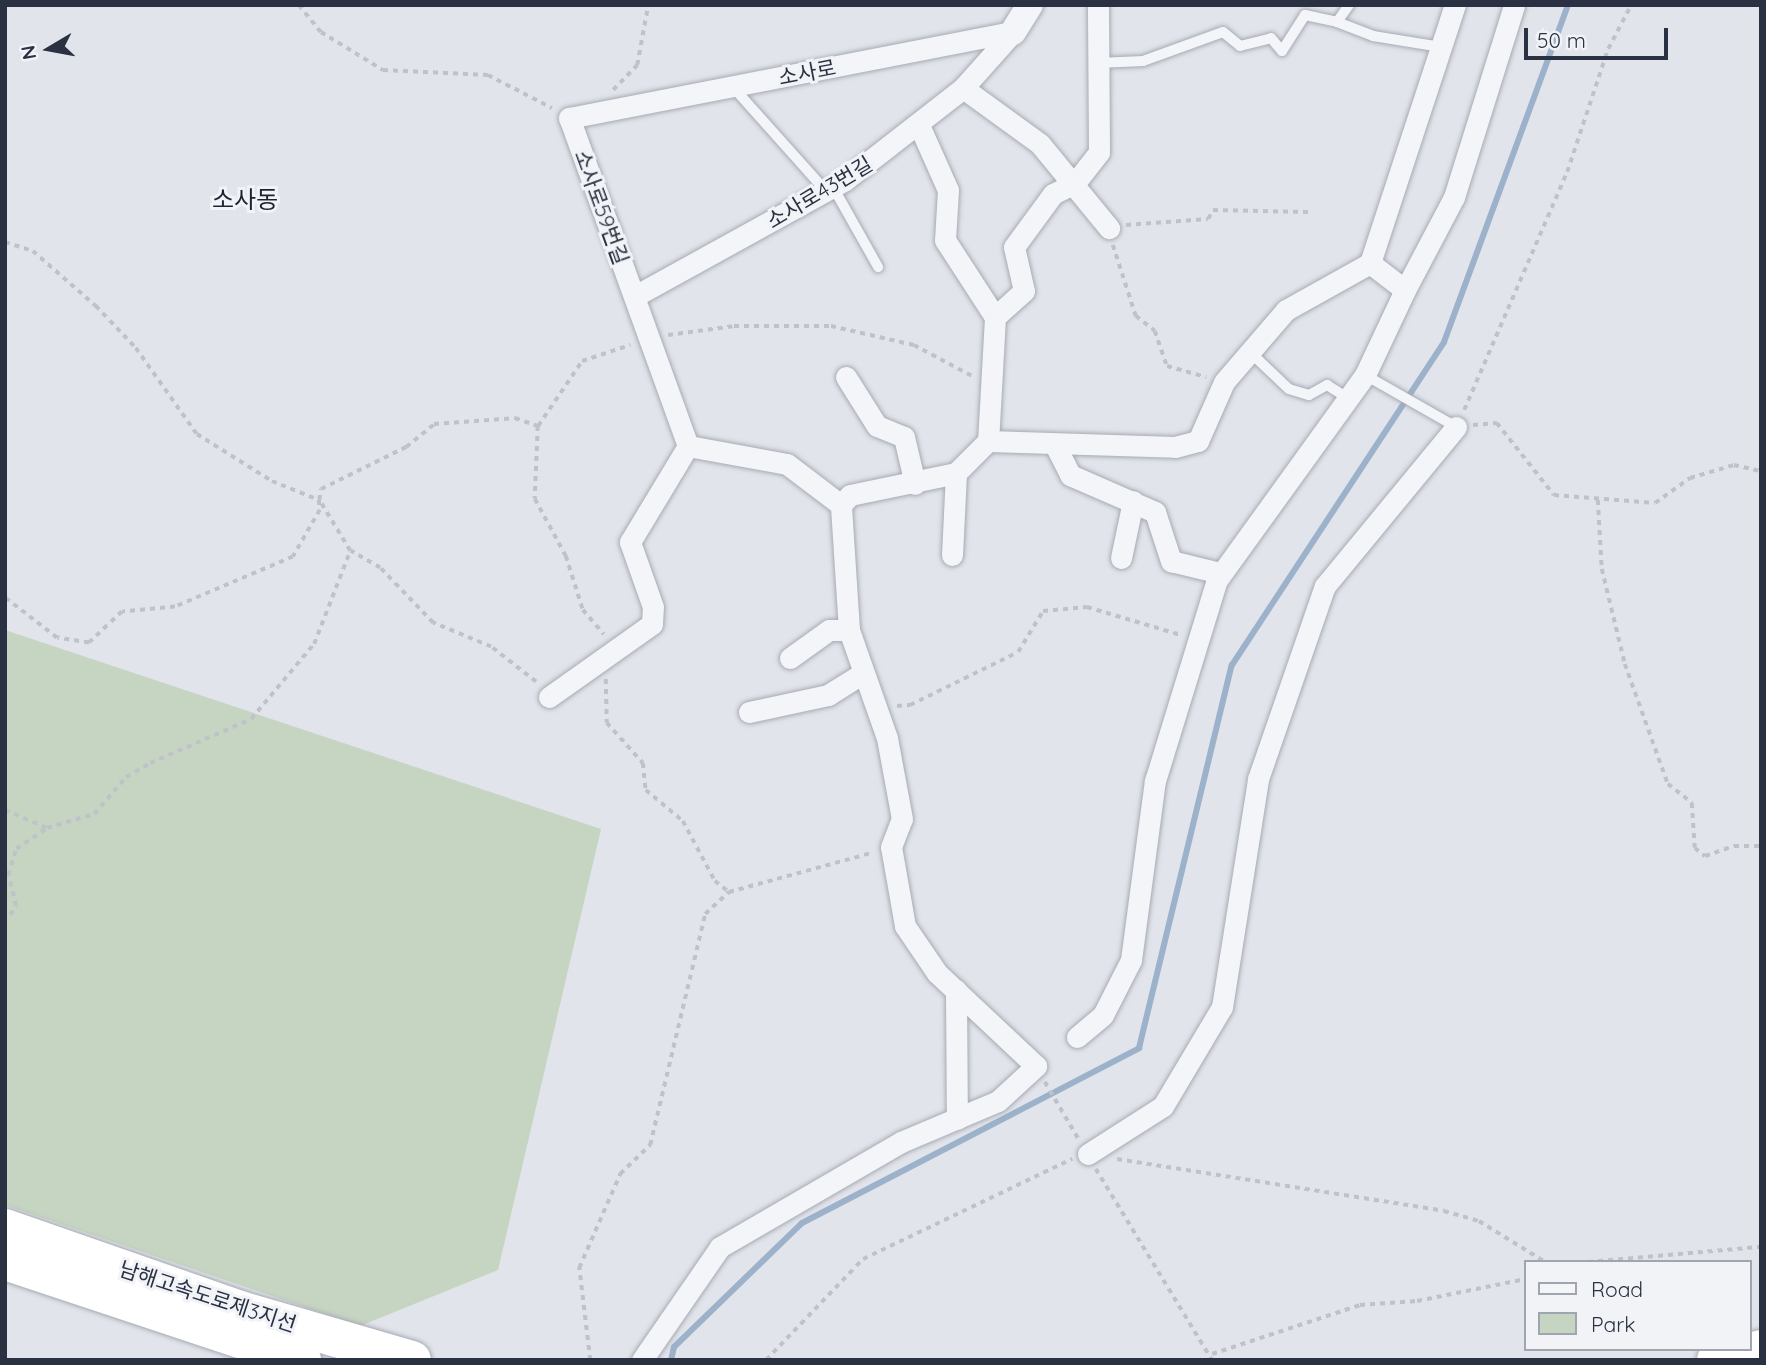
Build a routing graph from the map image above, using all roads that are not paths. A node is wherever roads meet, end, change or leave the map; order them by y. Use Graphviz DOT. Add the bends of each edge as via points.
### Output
graph roads {
  1 [pos="1030,5"];
  2 [pos="1098,5"];
  3 [pos="1349,5"];
  4 [pos="1455,5"];
  5 [pos="1514,5"];
  6 [pos="1337,22"];
  7 [pos="1013,32"];
  8 [pos="1441,47"];
  9 [pos="1098,63"];
  10 [pos="732,86"];
  11 [pos="963,88"];
  12 [pos="569,118"];
  13 [pos="919,125"];
  14 [pos="1075,183"];
  15 [pos="829,189"];
  16 [pos="1108,228"];
  17 [pos="1370,263"];
  18 [pos="878,267"];
  19 [pos="1405,290"];
  20 [pos="635,296"];
  21 [pos="995,317"];
  22 [pos="1251,353"];
  23 [pos="1365,375"];
  24 [pos="846,377"];
  25 [pos="1348,398"];
  26 [pos="1456,427"];
  27 [pos="988,440"];
  28 [pos="688,446"];
  29 [pos="1055,446"];
  30 [pos="956,473"];
  31 [pos="915,484"];
  32 [pos="1133,501"];
  33 [pos="841,505"];
  34 [pos="952,555"];
  35 [pos="1122,558"];
  36 [pos="1220,573"];
  37 [pos="849,631"];
  38 [pos="790,658"];
  39 [pos="860,675"];
  40 [pos="549,697"];
  41 [pos="749,712"];
  42 [pos="956,990"];
  43 [pos="1077,1037"];
  44 [pos="957,1119"];
  45 [pos="1085,1149"];
  46 [pos="5,1228"];
  47 [pos="5,1261"];
  48 [pos="1761,1349"];
  49 [pos="302,1360"];
  50 [pos="412,1360"];
  51 [pos="642,1360"];
  52 [pos="1716,1360"];
  1 -- 7 [label="street"];
  2 -- 9 [label="street"];
  3 -- 6 [label="lane"];
  4 -- 8 [label="street"];
  5 -- 19 [label="street" via="1454,197"];
  6 -- 8 [label="lane" via="1373,36"];
  6 -- 9 [label="lane" via="1305,15 1282,51 1271,37 1240,46 1223,32 1143,61"];
  7 -- 10 [label="street, 소사로"];
  7 -- 11 [label="street, 소사로43번길"];
  8 -- 17 [label="street"];
  9 -- 14 [label="street" via="1099,152"];
  10 -- 12 [label="street, 소사로"];
  10 -- 15 [label="lane"];
  11 -- 13 [label="street, 소사로43번길"];
  11 -- 14 [label="street" via="1040,144"];
  12 -- 20 [label="street, 소사로59번길"];
  13 -- 15 [label="street, 소사로43번길"];
  13 -- 21 [label="street" via="948,190 945,240"];
  14 -- 16 [label="street"];
  14 -- 21 [label="street" via="1053,194 1014,247 1024,292"];
  15 -- 18 [label="lane"];
  15 -- 20 [label="street, 소사로43번길"];
  17 -- 19 [label="street"];
  17 -- 22 [label="street" via="1310,292"];
  19 -- 23 [label="street"];
  20 -- 28 [label="street, 소사로59번길"];
  21 -- 27 [label="street"];
  22 -- 25 [label="lane" via="1289,389 1309,395 1327,385"];
  22 -- 29 [label="street" via="1224,382 1198,441 1187,447"];
  23 -- 25 [label="street"];
  23 -- 26 [label="lane"];
  24 -- 31 [label="street" via="877,426 904,437"];
  25 -- 36 [label="street"];
  26 -- 45 [label="street" via="1325,586 1258,779 1222,1007 1163,1106"];
  27 -- 29 [label="street"];
  27 -- 30 [label="street"];
  28 -- 33 [label="street" via="787,464"];
  28 -- 40 [label="street" via="630,542 653,607 652,624"];
  29 -- 32 [label="street" via="1070,475"];
  30 -- 31 [label="street"];
  30 -- 34 [label="street"];
  31 -- 33 [label="street" via="850,495"];
  32 -- 35 [label="street"];
  32 -- 36 [label="street" via="1155,512 1171,561"];
  33 -- 37 [label="street"];
  36 -- 43 [label="street" via="1155,781 1131,960 1103,1014"];
  37 -- 38 [label="street" via="829,630"];
  37 -- 39 [label="street"];
  39 -- 41 [label="street" via="828,695"];
  39 -- 42 [label="street" via="887,738 902,820 891,847 905,926"];
  42 -- 44 [label="street"];
  42 -- 44 [label="street" via="1036,1066 998,1101"];
  44 -- 51 [label="street" via="901,1143 720,1247"];
  46 -- 50 [label="highway, 남해고속도로제3지선" via="240,1310"];
  47 -- 49 [label="highway, 남해고속도로제3지선"];
  48 -- 52 [label="highway"];
}
